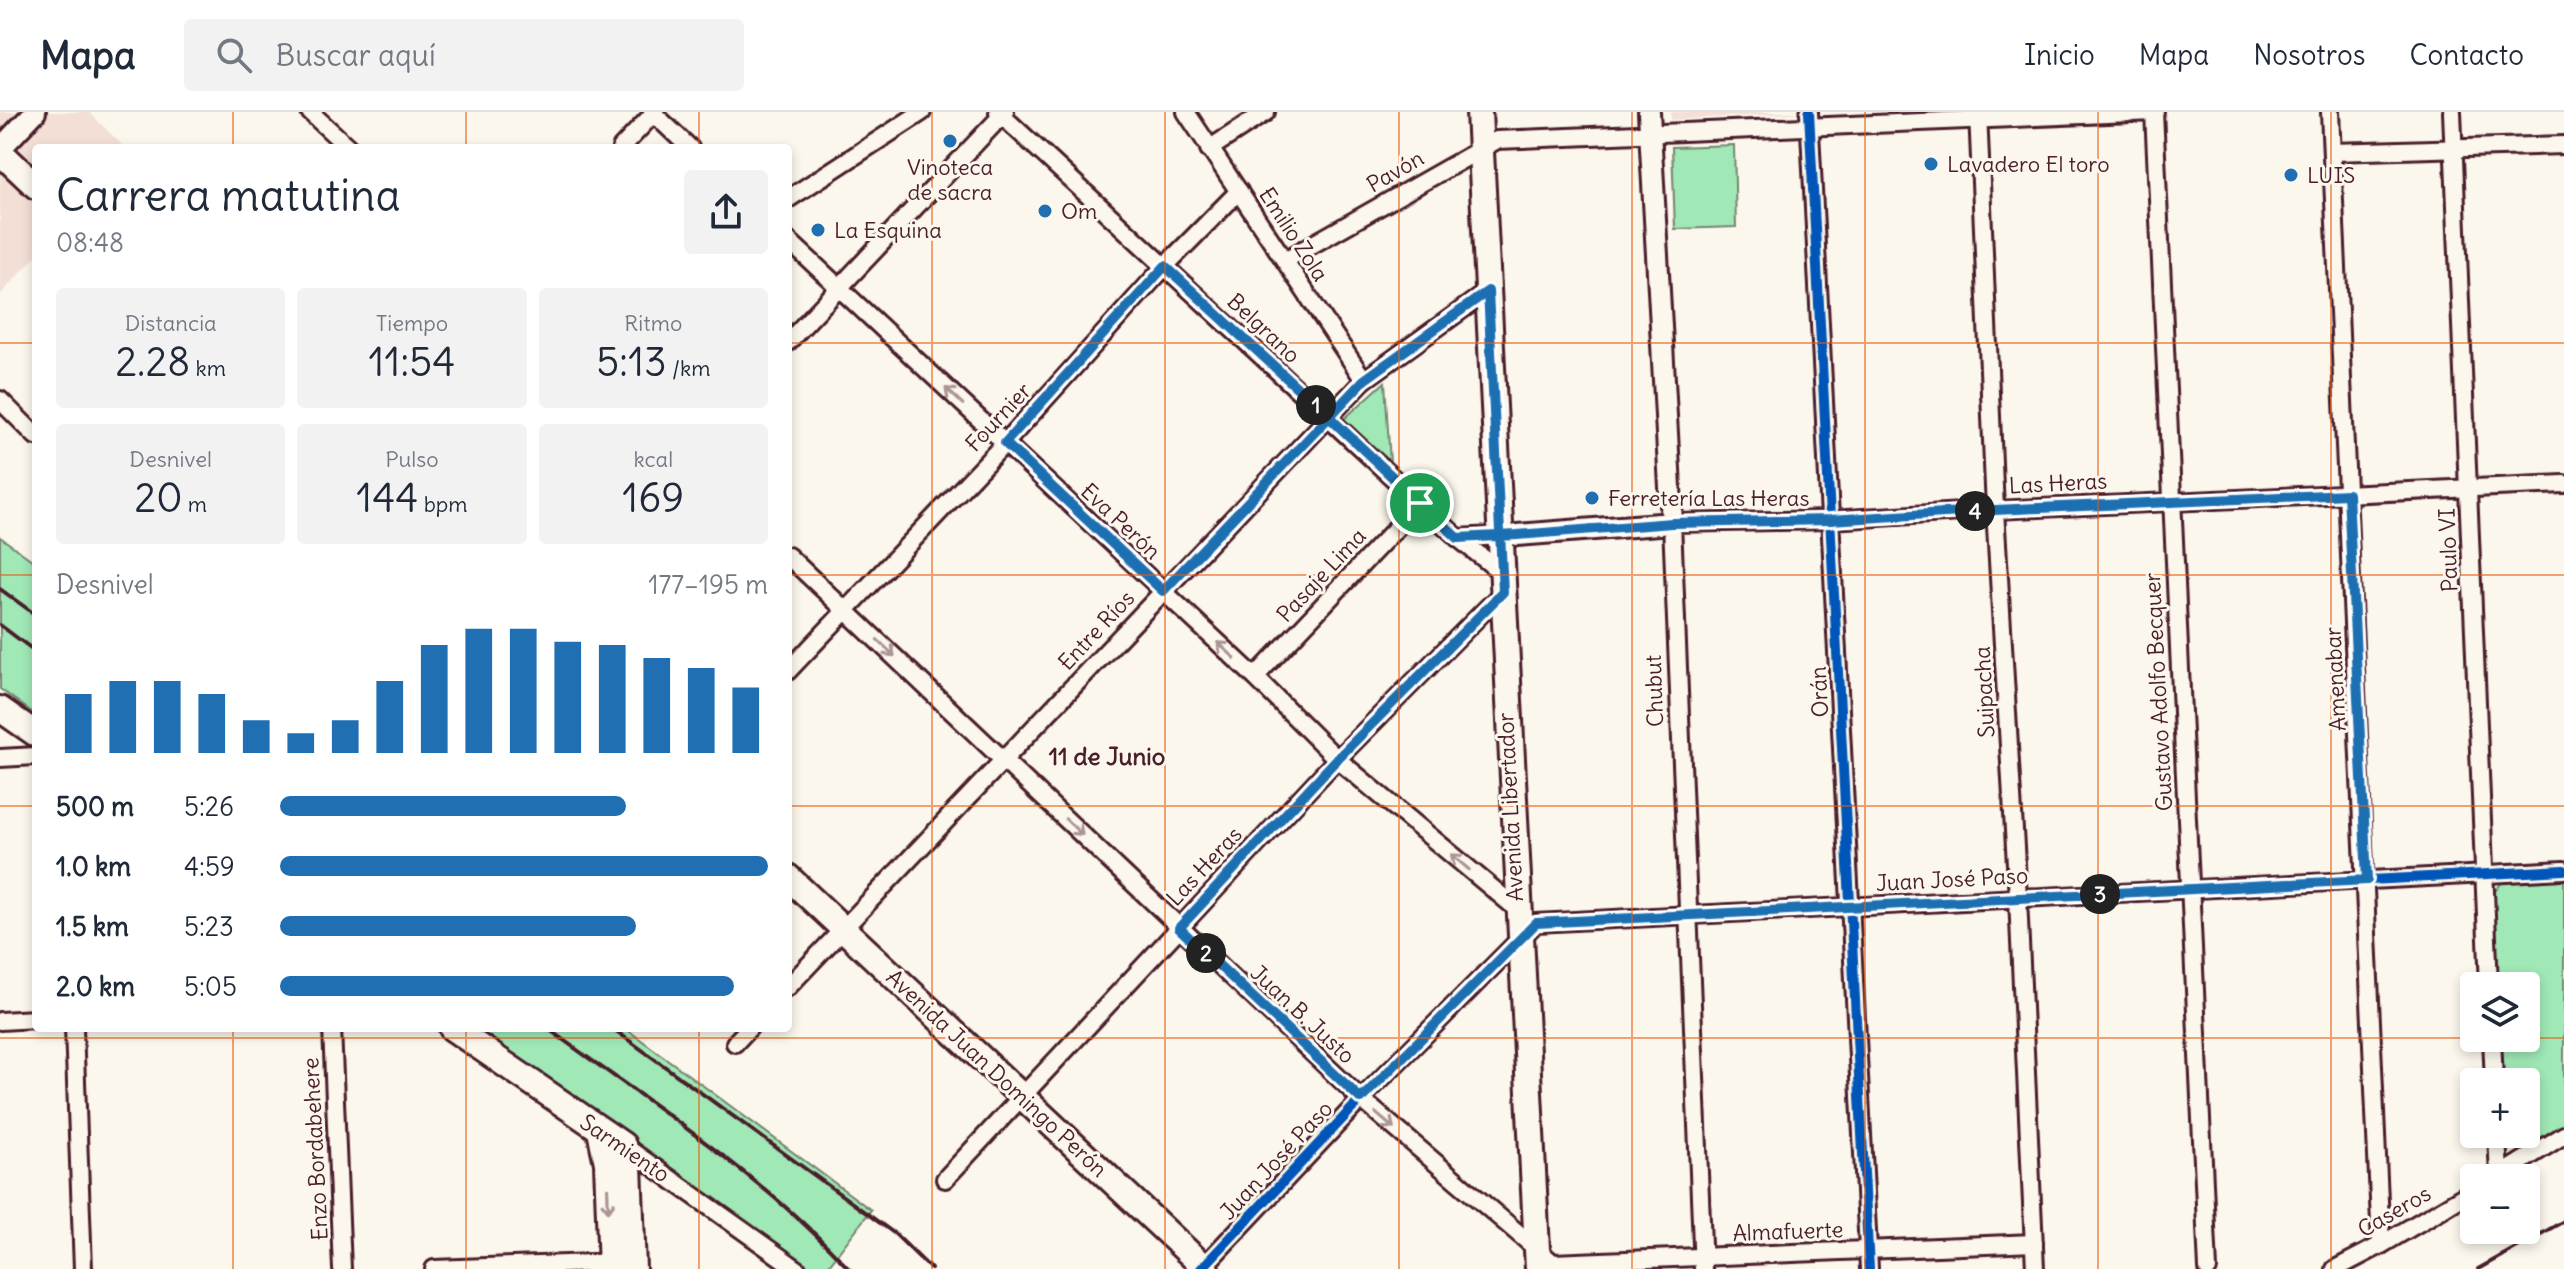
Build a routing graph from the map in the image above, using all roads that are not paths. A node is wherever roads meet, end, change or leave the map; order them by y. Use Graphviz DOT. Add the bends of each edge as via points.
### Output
graph roads {
  1 [pos="35,112"];
  2 [pos="310,112"];
  3 [pos="653,112"];
  4 [pos="922,112"];
  5 [pos="1186,112"];
  6 [pos="1266,112"];
  7 [pos="1479,112"];
  8 [pos="1495,112"];
  9 [pos="1649,112"];
  10 [pos="2155,112"];
  11 [pos="2330,112"];
  12 [pos="2452,112"];
  13 [pos="1002,113"];
  14 [pos="1978,116"];
  15 [pos="1809,120"];
  16 [pos="1650,133"];
  17 [pos="1489,143"];
  18 [pos="345,144"];
  19 [pos="625,144"];
  20 [pos="686,144"];
  21 [pos="2564,145"];
  22 [pos="1,146"];
  23 [pos="2453,148"];
  24 [pos="1209,149"];
  25 [pos="2332,152"];
  26 [pos="32,169"];
  27 [pos="32,181"];
  28 [pos="1239,191"];
  29 [pos="792,196"];
  30 [pos="792,244"];
  31 [pos="1285,260"];
  32 [pos="1165,266"];
  33 [pos="839,288"];
  34 [pos="1488,291"];
  35 [pos="792,338"];
  36 [pos="1364,380"];
  37 [pos="0,400"];
  38 [pos="1329,417"];
  39 [pos="32,432"];
  40 [pos="1005,443"];
  41 [pos="2564,484"];
  42 [pos="2468,488"];
  43 [pos="2348,494"];
  44 [pos="2172,502"];
  45 [pos="1420,503"];
  46 [pos="1995,510"];
  47 [pos="1830,520"];
  48 [pos="1672,523"];
  49 [pos="1509,535"];
  50 [pos="1458,538"];
  51 [pos="792,560"];
  52 [pos="1503,582"];
  53 [pos="1163,591"];
  54 [pos="846,609"];
  55 [pos="792,667"];
  56 [pos="1255,677"];
  57 [pos="0,709"];
  58 [pos="32,731"];
  59 [pos="32,756"];
  60 [pos="0,758"];
  61 [pos="1337,759"];
  62 [pos="1003,760"];
  63 [pos="2564,870"];
  64 [pos="2484,874"];
  65 [pos="2367,880"];
  66 [pos="792,881"];
  67 [pos="2189,889"];
  68 [pos="792,896"];
  69 [pos="2018,898"];
  70 [pos="1850,907"];
  71 [pos="1688,915"];
  72 [pos="1526,924"];
  73 [pos="1179,928"];
  74 [pos="839,933"];
  75 [pos="2488,972"];
  76 [pos="792,983"];
  77 [pos="32,1019"];
  78 [pos="0,1021"];
  79 [pos="74,1032"];
  80 [pos="332,1032"];
  81 [pos="458,1032"];
  82 [pos="745,1032"];
  83 [pos="735,1043"];
  84 [pos="1361,1099"];
  85 [pos="1018,1101"];
  86 [pos="600,1131"];
  87 [pos="2564,1135"];
  88 [pos="623,1145"];
  89 [pos="2518,1164"];
  90 [pos="945,1179"];
  91 [pos="2460,1198"];
  92 [pos="2034,1243"];
  93 [pos="2381,1245"];
  94 [pos="1868,1250"];
  95 [pos="1703,1263"];
  96 [pos="1546,1264"];
  97 [pos="622,1266"];
  98 [pos="1199,1268"];
  99 [pos="83,1269"];
  100 [pos="342,1269"];
  101 [pos="434,1269"];
  102 [pos="797,1269"];
  103 [pos="1869,1269"];
  104 [pos="2035,1269"];
  105 [pos="2208,1269"];
  106 [pos="2335,1269"];
  1 -- 22 [label="street"];
  2 -- 18 [label="street"];
  3 -- 19 [label="street"];
  3 -- 20 [label="street"];
  4 -- 29 [label="street"];
  5 -- 24 [label="street, Emilio Zola"];
  6 -- 24 [label="street"];
  7 -- 17 [label="main road, Avenida Libertador"];
  8 -- 17 [label="main road, Avenida Libertador"];
  9 -- 16 [label="street, Chubut"];
  10 -- 14 [label="street, Pavón"];
  10 -- 44 [label="street, Gustavo Adolfo Becquer"];
  11 -- 25 [label="street, Amenabar"];
  12 -- 23 [label="street, Paulo VI"];
  13 -- 32 [label="street, Belgrano"];
  13 -- 33 [label="street"];
  14 -- 15 [label="street, Pavón"];
  14 -- 46 [label="street, Suipacha"];
  15 -- 16 [label="street, Pavón"];
  15 -- 47 [label="street, Orán"];
  16 -- 17 [label="street, Pavón"];
  16 -- 48 [label="street, Chubut"];
  17 -- 31 [label="street, Pavón"];
  17 -- 34 [label="main road, Avenida Libertador"];
  17 -- 49 [label="main road, Avenida Libertador"];
  21 -- 23 [label="street"];
  22 -- 26 [label="main road"];
  22 -- 27 [label="main road"];
  23 -- 25 [label="street"];
  23 -- 42 [label="street, Paulo VI"];
  24 -- 28 [label="street, Emilio Zola"];
  25 -- 43 [label="street, Amenabar"];
  28 -- 31 [label="street, Emilio Zola"];
  28 -- 32 [label="street, Fournier"];
  30 -- 33 [label="street, Eva Perón"];
  31 -- 36 [label="street, Emilio Zola"];
  32 -- 38 [label="street, Belgrano"];
  32 -- 40 [label="street, Fournier"];
  33 -- 35 [label="street"];
  40 -- 33 [label="street, Eva Perón, one-way"];
  34 -- 36 [label="street, Entre Ríos"];
  34 -- 49 [label="main road, Avenida Libertador"];
  36 -- 38 [label="street, Entre Ríos"];
  37 -- 39 [label="street"];
  38 -- 45 [label="street, Belgrano"];
  38 -- 53 [label="street, Entre Ríos"];
  40 -- 53 [label="street, Eva Perón"];
  40 -- 54 [label="street, Fournier"];
  41 -- 42 [label="street, Las Heras"];
  42 -- 43 [label="street, Las Heras"];
  42 -- 64 [label="street, Paulo VI"];
  43 -- 44 [label="street, Las Heras"];
  43 -- 65 [label="street, Amenabar"];
  44 -- 46 [label="street, Las Heras"];
  44 -- 67 [label="street, Gustavo Adolfo Becquer"];
  45 -- 50 [label="street, Belgrano"];
  45 -- 56 [label="street, Pasaje Lima"];
  46 -- 47 [label="street, Las Heras"];
  46 -- 69 [label="street, Suipacha"];
  47 -- 48 [label="street, Las Heras"];
  47 -- 70 [label="street, Orán"];
  48 -- 49 [label="street, Las Heras"];
  48 -- 71 [label="street, Chubut"];
  49 -- 50 [label="street, Las Heras"];
  49 -- 52 [label="main road, Avenida Libertador"];
  49 -- 72 [label="main road, Avenida Libertador"];
  50 -- 52 [label="street, Belgrano"];
  51 -- 54 [label="street, Juan B. Justo"];
  52 -- 61 [label="street, Las Heras"];
  52 -- 72 [label="main road, Avenida Libertador"];
  56 -- 53 [label="street, Eva Perón, one-way"];
  53 -- 62 [label="street, Entre Ríos"];
  54 -- 55 [label="street, Fournier"];
  54 -- 62 [label="street, Juan B. Justo, one-way"];
  56 -- 61 [label="street, Eva Perón"];
  57 -- 58 [label="main road"];
  59 -- 60 [label="street"];
  72 -- 61 [label="street, Eva Perón, one-way"];
  61 -- 73 [label="street, Las Heras"];
  62 -- 73 [label="street, Juan B. Justo, one-way"];
  62 -- 74 [label="street, Entre Ríos"];
  63 -- 64 [label="street, Juan José Paso"];
  64 -- 65 [label="street, Juan José Paso"];
  64 -- 75 [label="street, Paulo VI"];
  65 -- 67 [label="street, Juan José Paso"];
  65 -- 93 [label="street, Amenabar"];
  66 -- 74 [label="main road, Avenida Juan Domingo Perón"];
  67 -- 69 [label="street, Juan José Paso"];
  67 -- 105 [label="street, Gustavo Adolfo Becquer"];
  68 -- 74 [label="main road, Avenida Juan Domingo Perón"];
  69 -- 70 [label="street, Juan José Paso"];
  69 -- 92 [label="street, Suipacha"];
  70 -- 71 [label="street, Juan José Paso"];
  70 -- 94 [label="street, Orán"];
  71 -- 72 [label="street, Juan José Paso"];
  71 -- 95 [label="street, Chubut"];
  72 -- 84 [label="street, Juan José Paso"];
  72 -- 96 [label="main road, Avenida Libertador"];
  73 -- 84 [label="street, Juan B. Justo"];
  73 -- 85 [label="street, Las Heras"];
  74 -- 76 [label="street, Entre Ríos"];
  74 -- 85 [label="main road, Avenida Juan Domingo Perón"];
  77 -- 78 [label="street"];
  79 -- 99 [label="street"];
  80 -- 100 [label="street, Enzo Bordabehere"];
  81 -- 86 [label="main road, Sarmiento"];
  82 -- 83 [label="street"];
  84 -- 96 [label="street, Juan B. Justo, one-way"];
  84 -- 98 [label="street, Juan José Paso"];
  85 -- 90 [label="street, Las Heras"];
  85 -- 98 [label="main road, Avenida Juan Domingo Perón"];
  86 -- 88 [label="main road, Sarmiento"];
  86 -- 97 [label="main road, one-way"];
  87 -- 89 [label="street"];
  88 -- 97 [label="main road" via="629,1165"];
  88 -- 102 [label="street, Sarmiento"];
  91 -- 93 [label="street, Caseros"];
  92 -- 94 [label="street, Almafuerte"];
  92 -- 104 [label="street, Suipacha"];
  93 -- 106 [label="street, Caseros"];
  94 -- 95 [label="street, Almafuerte"];
  94 -- 103 [label="street, Orán"];
  95 -- 96 [label="street, Almafuerte"];
  97 -- 101 [label="street"];
}
